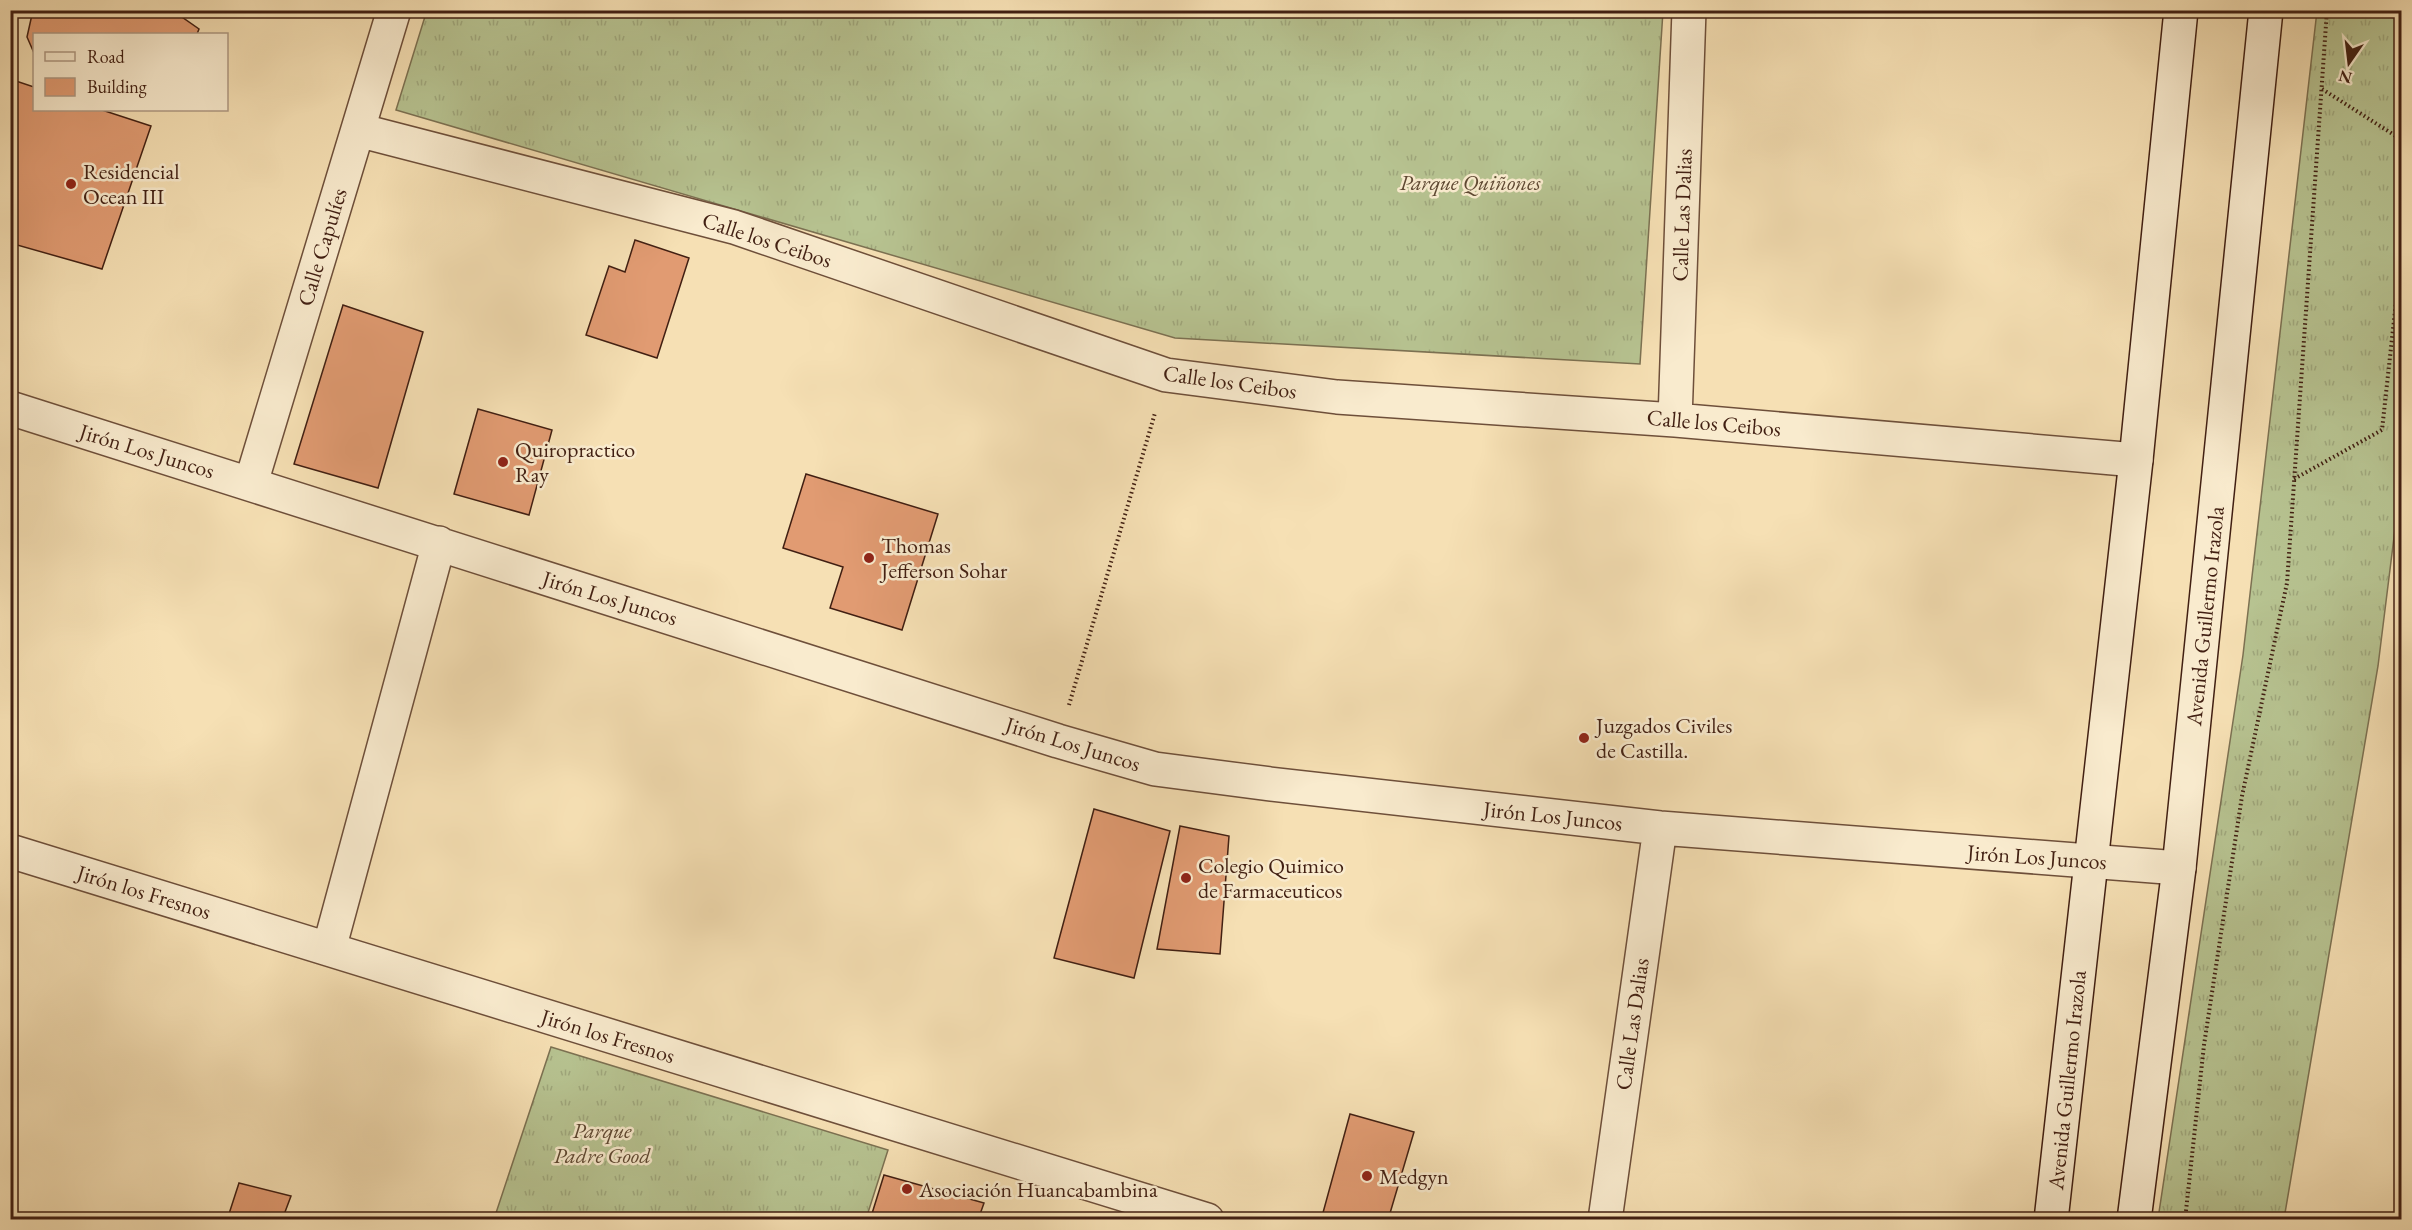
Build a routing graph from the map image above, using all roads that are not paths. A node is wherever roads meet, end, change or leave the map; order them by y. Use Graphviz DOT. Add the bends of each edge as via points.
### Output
graph roads {
  1 [pos="394,10"];
  2 [pos="1689,10"];
  3 [pos="2181,10"];
  4 [pos="2266,10"];
  5 [pos="358,130"];
  6 [pos="10,408"];
  7 [pos="1675,420"];
  8 [pos="2136,460"];
  9 [pos="250,483"];
  10 [pos="439,543"];
  11 [pos="1660,828"];
  12 [pos="10,850"];
  13 [pos="2092,861"];
  14 [pos="2179,868"];
  15 [pos="328,949"];
  16 [pos="1207,1220"];
  17 [pos="1605,1220"];
  18 [pos="2051,1220"];
  19 [pos="2134,1220"];
  1 -- 5 [label="street, Calle Capulíes"];
  2 -- 7 [label="street, Calle Las Dalias"];
  3 -- 8 [label="street, Avenida Guillermo Irazola"];
  4 -- 14 [label="street, Avenida Guillermo Irazola"];
  5 -- 7 [label="street, Calle los Ceibos" via="734,227 1166,375 1337,397"];
  5 -- 9 [label="street, Calle Capulíes"];
  6 -- 9 [label="street, Jirón Los Juncos"];
  7 -- 8 [label="street, Calle los Ceibos"];
  8 -- 13 [label="street, Avenida Guillermo Irazola"];
  9 -- 10 [label="street, Jirón Los Juncos"];
  10 -- 11 [label="street, Jirón Los Juncos" via="1155,769"];
  10 -- 15 [label="street"];
  11 -- 13 [label="street, Jirón Los Juncos"];
  11 -- 17 [label="street, Calle Las Dalias"];
  12 -- 15 [label="street, Jirón los Fresnos"];
  13 -- 14 [label="street, Jirón Los Juncos"];
  13 -- 18 [label="street, Avenida Guillermo Irazola"];
  14 -- 19 [label="street, Avenida Guillermo Irazola"];
  15 -- 16 [label="street, Jirón los Fresnos"];
}
